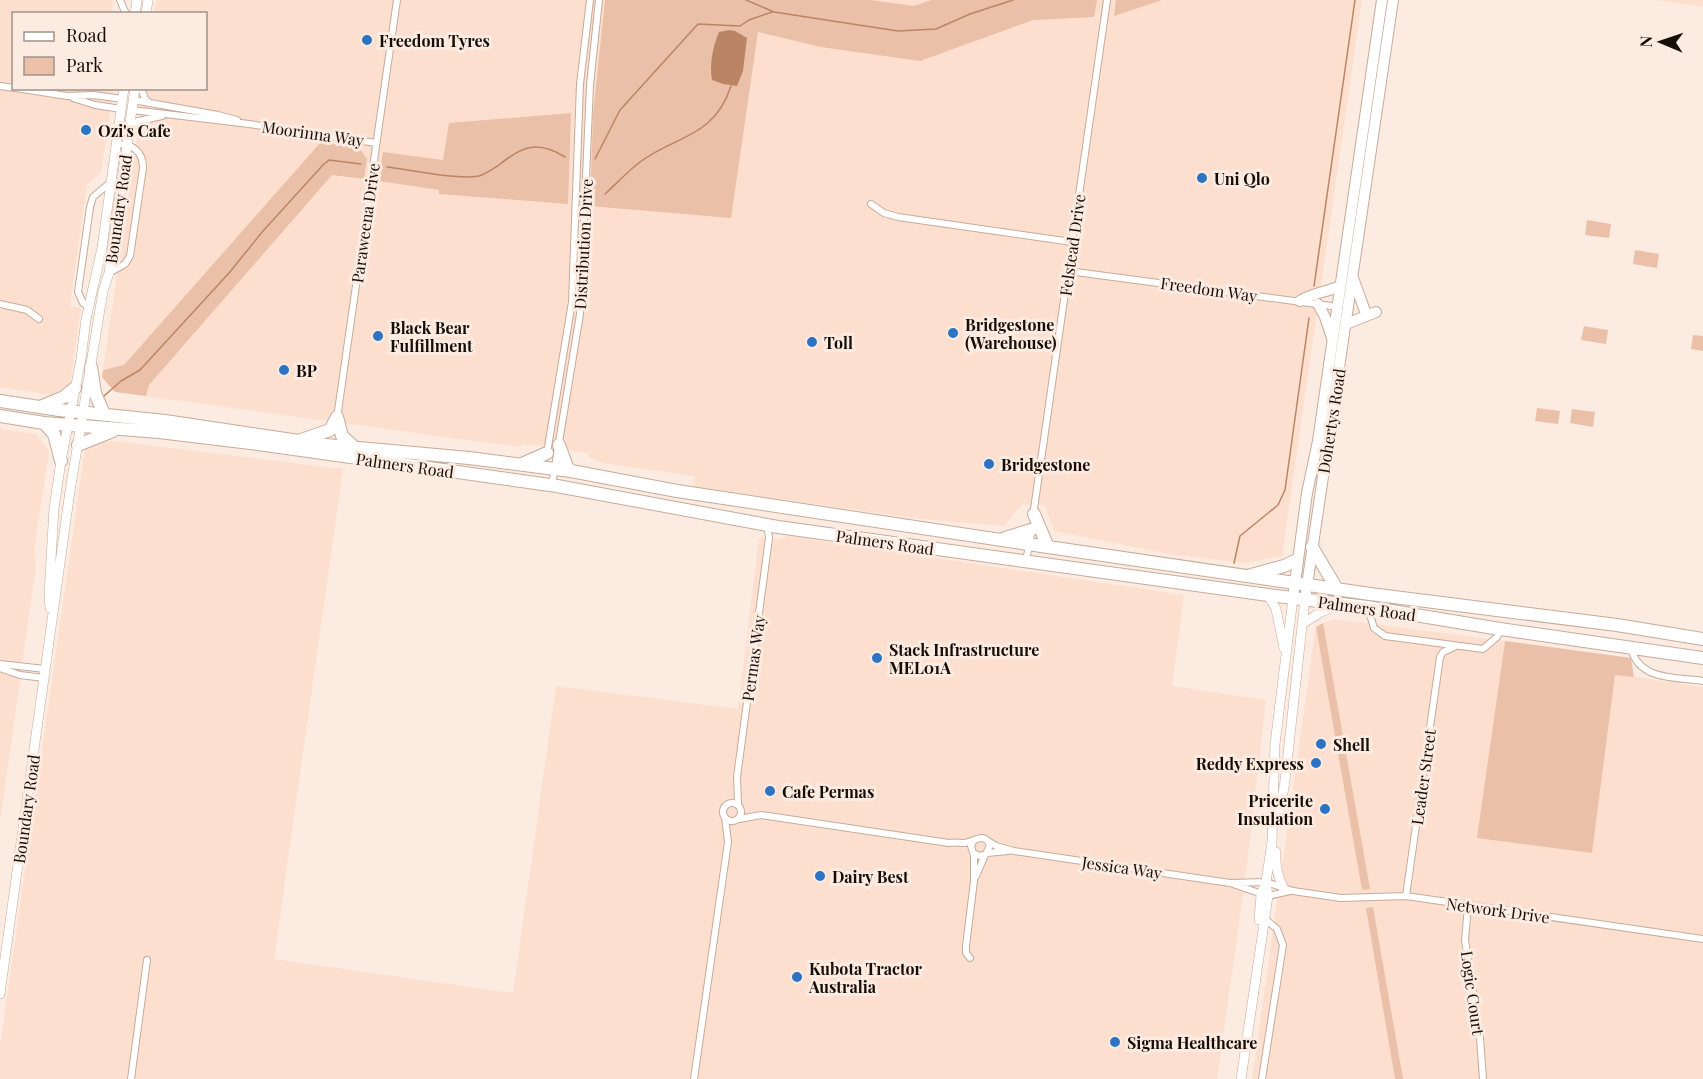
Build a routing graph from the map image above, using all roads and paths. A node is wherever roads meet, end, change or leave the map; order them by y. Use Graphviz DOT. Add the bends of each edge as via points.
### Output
graph roads {
  1 [pos="397,0"];
  2 [pos="590,0"];
  3 [pos="599,0"];
  4 [pos="1382,0"];
  5 [pos="1393,0"];
  6 [pos="1107,1"];
  7 [pos="584,48"];
  8 [pos="594,49"];
  9 [pos="27,90"];
  10 [pos="142,90"];
  11 [pos="67,96"];
  12 [pos="127,101"];
  13 [pos="580,101"];
  14 [pos="589,101"];
  15 [pos="150,104"];
  16 [pos="169,115"];
  17 [pos="249,124"];
  18 [pos="129,128"];
  19 [pos="376,143"];
  20 [pos="117,144"];
  21 [pos="127,144"];
  22 [pos="111,182"];
  23 [pos="871,204"];
  24 [pos="574,213"];
  25 [pos="585,213"];
  26 [pos="1072,242"];
  27 [pos="1068,271"];
  28 [pos="109,273"];
  29 [pos="1353,277"];
  30 [pos="1340,286"];
  31 [pos="103,291"];
  32 [pos="1300,301"];
  33 [pos="0,304"];
  34 [pos="1318,304"];
  35 [pos="88,307"];
  36 [pos="1343,308"];
  37 [pos="39,319"];
  38 [pos="1346,324"];
  39 [pos="569,325"];
  40 [pos="579,327"];
  41 [pos="1333,341"];
  42 [pos="564,351"];
  43 [pos="575,353"];
  44 [pos="91,367"];
  45 [pos="561,370"];
  46 [pos="572,372"];
  47 [pos="75,388"];
  48 [pos="0,401"];
  49 [pos="39,407"];
  50 [pos="77,411"];
  51 [pos="104,414"];
  52 [pos="0,416"];
  53 [pos="337,417"];
  54 [pos="44,423"];
  55 [pos="74,426"];
  56 [pos="117,430"];
  57 [pos="300,441"];
  58 [pos="559,445"];
  59 [pos="78,446"];
  60 [pos="355,448"];
  61 [pos="332,452"];
  62 [pos="547,453"];
  63 [pos="61,461"];
  64 [pos="521,464"];
  65 [pos="550,468"];
  66 [pos="571,471"];
  67 [pos="548,485"];
  68 [pos="1034,514"];
  69 [pos="772,526"];
  70 [pos="1032,530"];
  71 [pos="998,540"];
  72 [pos="1029,544"];
  73 [pos="1048,547"];
  74 [pos="1312,547"];
  75 [pos="60,560"];
  76 [pos="1298,560"];
  77 [pos="1026,561"];
  78 [pos="50,570"];
  79 [pos="1247,576"];
  80 [pos="1301,584"];
  81 [pos="1337,590"];
  82 [pos="1268,595"];
  83 [pos="1299,599"];
  84 [pos="1342,604"];
  85 [pos="1367,607"];
  86 [pos="51,623"];
  87 [pos="1302,624"];
  88 [pos="1500,629"];
  89 [pos="1703,639"];
  90 [pos="1431,643"];
  91 [pos="1454,647"];
  92 [pos="1631,648"];
  93 [pos="1440,657"];
  94 [pos="1703,658"];
  95 [pos="1286,660"];
  96 [pos="0,666"];
  97 [pos="45,673"];
  98 [pos="1703,681"];
  99 [pos="737,777"];
  100 [pos="726,804"];
  101 [pos="739,805"];
  102 [pos="760,815"];
  103 [pos="724,817"];
  104 [pos="738,819"];
  105 [pos="1277,825"];
  106 [pos="974,840"];
  107 [pos="728,842"];
  108 [pos="988,842"];
  109 [pos="1272,842"];
  110 [pos="949,843"];
  111 [pos="1014,851"];
  112 [pos="974,853"];
  113 [pos="987,854"];
  114 [pos="974,881"];
  115 [pos="1266,882"];
  116 [pos="1230,883"];
  117 [pos="1283,887"];
  118 [pos="1293,891"];
  119 [pos="1264,895"];
  120 [pos="1406,896"];
  121 [pos="1468,906"];
  122 [pos="1265,919"];
  123 [pos="1703,939"];
  124 [pos="970,958"];
  125 [pos="1258,958"];
  126 [pos="147,960"];
  127 [pos="0,994"];
  128 [pos="131,1079"];
  129 [pos="694,1079"];
  130 [pos="1241,1079"];
  131 [pos="1262,1079"];
  132 [pos="1483,1079"];
  1 -- 19 [label="street, Paraweena Drive"];
  2 -- 7 [label="street, Distribution Drive"];
  3 -- 8 [label="street, Distribution Drive"];
  4 -- 30 [label="main road, Dohertys Road"];
  5 -- 29 [label="main road, Dohertys Road"];
  6 -- 26 [label="street, Felstead Drive"];
  7 -- 8 [label="street"];
  7 -- 13 [label="street, Distribution Drive"];
  8 -- 14 [label="street, Distribution Drive"];
  9 -- 11 [label="street"];
  10 -- 15 [label="street"];
  11 -- 12 [label="street" via="98,95"];
  11 -- 12 [label="street" via="95,105"];
  12 -- 15 [label="street, Moorinna Way"];
  12 -- 16 [label="street, Moorinna Way"];
  12 -- 18 [label="main road, Boundary Road"];
  12 -- 20 [label="main road, Boundary Road"];
  13 -- 14 [label="street"];
  13 -- 24 [label="street, Distribution Drive"];
  14 -- 25 [label="street, Distribution Drive"];
  15 -- 17 [label="street, Moorinna Way"];
  16 -- 17 [label="street, Moorinna Way"];
  16 -- 18 [label="street, Moorinna Way" via="138,121"];
  17 -- 19 [label="street, Moorinna Way"];
  18 -- 21 [label="main road, Boundary Road"];
  19 -- 53 [label="street, Paraweena Drive"];
  20 -- 21 [label="street, Boundary Road"];
  20 -- 22 [label="main road, Boundary Road"];
  21 -- 28 [label="main road, Boundary Road"];
  21 -- 28 [label="street, Boundary Road" via="137,151 143,163 138,203 130,256 125,264"];
  22 -- 35 [label="main road, Boundary Road" via="102,248"];
  22 -- 35 [label="street, Boundary Road" via="93,197 90,207 78,292"];
  23 -- 26 [label="street" via="898,218"];
  24 -- 25 [label="street"];
  24 -- 39 [label="street, Distribution Drive"];
  25 -- 40 [label="street, Distribution Drive"];
  26 -- 27 [label="street, Felstead Drive"];
  27 -- 32 [label="street, Freedom Way"];
  27 -- 68 [label="street, Felstead Drive"];
  28 -- 31 [label="main road, Boundary Road"];
  29 -- 36 [label="main road, Dohertys Road"];
  29 -- 38 [label="main road" via="1370,312"];
  30 -- 32 [label="main road"];
  30 -- 36 [label="main road, Dohertys Road"];
  31 -- 35 [label="main road" via="96,304"];
  31 -- 44 [label="main road, Boundary Road"];
  32 -- 34 [label="street, Freedom Way"];
  33 -- 37 [label="street" via="27,310"];
  34 -- 36 [label="street, Freedom Way"];
  34 -- 41 [label="main road"];
  35 -- 47 [label="main road, Boundary Road"];
  36 -- 38 [label="main road, Dohertys Road"];
  36 -- 41 [label="main road, Dohertys Road"];
  38 -- 74 [label="main road, Dohertys Road"];
  39 -- 40 [label="street"];
  39 -- 42 [label="street, Distribution Drive"];
  40 -- 43 [label="street, Distribution Drive"];
  41 -- 76 [label="main road, Dohertys Road"];
  42 -- 43 [label="street"];
  42 -- 45 [label="street, Distribution Drive"];
  43 -- 46 [label="street, Distribution Drive"];
  44 -- 50 [label="main road, Boundary Road"];
  44 -- 51 [label="highway" via="95,393"];
  45 -- 46 [label="street"];
  45 -- 62 [label="street, Distribution Drive"];
  46 -- 58 [label="street, Distribution Drive"];
  47 -- 49 [label="highway"];
  47 -- 50 [label="main road, Boundary Road"];
  48 -- 49 [label="highway, Palmers Road"];
  49 -- 50 [label="highway, Palmers Road"];
  50 -- 51 [label="highway, Palmers Road"];
  50 -- 55 [label="main road, Boundary Road"];
  51 -- 57 [label="highway, Palmers Road"];
  52 -- 54 [label="highway, Palmers Road"];
  53 -- 57 [label="highway" via="330,430"];
  53 -- 60 [label="highway" via="342,436"];
  53 -- 61 [label="street, Paraweena Drive"];
  54 -- 55 [label="highway, Palmers Road"];
  54 -- 63 [label="highway" via="54,434"];
  55 -- 56 [label="highway, Palmers Road"];
  55 -- 59 [label="main road, Boundary Road"];
  55 -- 63 [label="main road, Boundary Road"];
  56 -- 59 [label="highway"];
  56 -- 61 [label="highway, Palmers Road"];
  57 -- 61 [label="highway, Palmers Road"];
  58 -- 65 [label="street, Distribution Drive"];
  58 -- 66 [label="highway"];
  59 -- 75 [label="main road, Boundary Road"];
  60 -- 61 [label="highway, Palmers Road"];
  60 -- 64 [label="highway, Palmers Road"];
  61 -- 67 [label="highway, Palmers Road"];
  62 -- 64 [label="highway"];
  62 -- 65 [label="street, Distribution Drive"];
  63 -- 78 [label="main road, Boundary Road"];
  64 -- 65 [label="highway, Palmers Road"];
  65 -- 66 [label="highway, Palmers Road"];
  65 -- 67 [label="street, Distribution Drive"];
  66 -- 71 [label="highway, Palmers Road"];
  67 -- 69 [label="highway, Palmers Road"];
  68 -- 70 [label="street, Felstead Drive"];
  68 -- 73 [label="highway"];
  69 -- 77 [label="highway, Palmers Road"];
  69 -- 99 [label="street, Permas Way"];
  70 -- 71 [label="highway"];
  70 -- 72 [label="street, Felstead Drive"];
  71 -- 72 [label="highway, Palmers Road"];
  72 -- 73 [label="highway, Palmers Road"];
  72 -- 77 [label="street, Felstead Drive"];
  73 -- 79 [label="highway, Palmers Road"];
  74 -- 80 [label="main road, Dohertys Road"];
  74 -- 81 [label="highway"];
  75 -- 78 [label="main road" via="55,571"];
  75 -- 86 [label="main road, Boundary Road"];
  76 -- 79 [label="highway"];
  76 -- 80 [label="main road, Dohertys Road"];
  77 -- 82 [label="highway, Palmers Road"];
  78 -- 86 [label="main road, Boundary Road"];
  79 -- 80 [label="highway, Palmers Road"];
  80 -- 81 [label="highway, Palmers Road"];
  80 -- 83 [label="main road, Dohertys Road"];
  81 -- 89 [label="highway, Palmers Road"];
  82 -- 83 [label="highway, Palmers Road"];
  82 -- 95 [label="main road" via="1276,609"];
  83 -- 84 [label="highway, Palmers Road"];
  83 -- 87 [label="main road, Dohertys Road"];
  83 -- 95 [label="main road, Dohertys Road"];
  84 -- 85 [label="highway, Palmers Road"];
  84 -- 87 [label="main road"];
  85 -- 88 [label="highway, Palmers Road"];
  85 -- 90 [label="street" via="1378,633"];
  86 -- 97 [label="main road, Boundary Road"];
  87 -- 105 [label="main road, Dohertys Road"];
  88 -- 91 [label="street" via="1497,638 1483,649"];
  88 -- 92 [label="highway, Palmers Road"];
  90 -- 91 [label="street"];
  90 -- 93 [label="street"];
  91 -- 93 [label="street"];
  92 -- 94 [label="highway, Palmers Road"];
  92 -- 98 [label="street" via="1636,662 1650,674"];
  93 -- 120 [label="street, Leader Street"];
  95 -- 109 [label="main road, Dohertys Road" via="1275,744"];
  96 -- 97 [label="street"];
  97 -- 127 [label="main road, Boundary Road"];
  99 -- 100 [label="street, Permas Way"];
  99 -- 101 [label="street, Permas Way"];
  100 -- 101 [label="street"];
  100 -- 103 [label="street"];
  101 -- 102 [label="street"];
  101 -- 104 [label="street" via="742,813"];
  102 -- 104 [label="street"];
  102 -- 110 [label="street"];
  103 -- 104 [label="street" via="730,821"];
  103 -- 107 [label="street"];
  104 -- 107 [label="street"];
  105 -- 109 [label="main road, Dohertys Road"];
  105 -- 117 [label="main road" via="1275,862"];
  106 -- 108 [label="street" via="982,837"];
  106 -- 110 [label="street"];
  106 -- 112 [label="street"];
  107 -- 129 [label="street"];
  108 -- 111 [label="street, Jessica Way"];
  108 -- 113 [label="street"];
  109 -- 115 [label="main road, Dohertys Road"];
  110 -- 112 [label="street"];
  111 -- 113 [label="street, Jessica Way"];
  111 -- 116 [label="street, Jessica Way"];
  112 -- 113 [label="street"];
  112 -- 114 [label="street"];
  113 -- 114 [label="street"];
  114 -- 124 [label="street" via="966,946"];
  115 -- 116 [label="street, Jessica Way"];
  115 -- 117 [label="street, Network Drive"];
  115 -- 119 [label="main road, Dohertys Road"];
  116 -- 119 [label="street, Jessica Way"];
  117 -- 118 [label="street, Network Drive"];
  118 -- 119 [label="street, Network Drive"];
  118 -- 120 [label="street, Network Drive" via="1341,898"];
  119 -- 122 [label="main road, Dohertys Road"];
  119 -- 125 [label="main road, Dohertys Road"];
  120 -- 121 [label="street, Network Drive"];
  121 -- 123 [label="street, Network Drive"];
  121 -- 132 [label="street, Logic Court" via="1465,940"];
  122 -- 125 [label="main road, Dohertys Road"];
  122 -- 131 [label="street" via="1277,929 1282,945"];
  125 -- 130 [label="main road, Dohertys Road"];
  126 -- 128 [label="street"];
}
